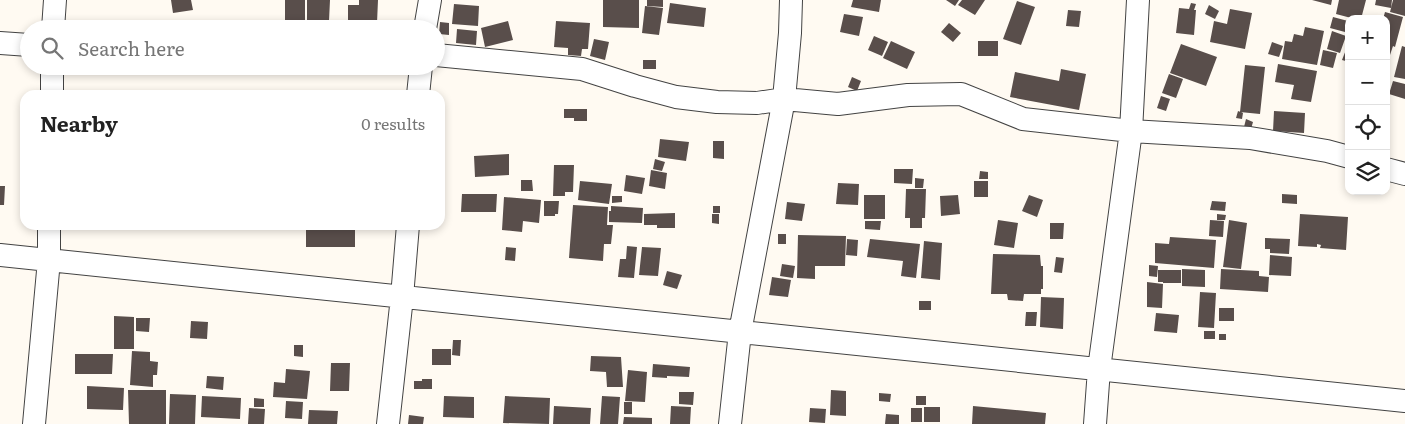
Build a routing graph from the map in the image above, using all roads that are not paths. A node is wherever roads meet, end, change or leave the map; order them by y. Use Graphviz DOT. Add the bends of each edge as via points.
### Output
graph roads {
  1 [pos="54,0"];
  2 [pos="430,0"];
  3 [pos="791,0"];
  4 [pos="1138,0"];
  5 [pos="53,20"];
  6 [pos="427,20"];
  7 [pos="0,43"];
  8 [pos="20,44"];
  9 [pos="445,56"];
  10 [pos="52,75"];
  11 [pos="419,75"];
  12 [pos="52,90"];
  13 [pos="418,90"];
  14 [pos="784,99"];
  15 [pos="1131,131"];
  16 [pos="1345,156"];
  17 [pos="1390,169"];
  18 [pos="1405,174"];
  19 [pos="49,230"];
  20 [pos="408,230"];
  21 [pos="0,255"];
  22 [pos="49,260"];
  23 [pos="402,297"];
  24 [pos="740,332"];
  25 [pos="1099,369"];
  26 [pos="1405,400"];
  27 [pos="34,424"];
  28 [pos="388,424"];
  29 [pos="730,424"];
  30 [pos="1095,424"];
  1 -- 5 [label="street"];
  2 -- 6 [label="street"];
  3 -- 14 [label="street"];
  4 -- 15 [label="street"];
  7 -- 8 [label="street"];
  9 -- 14 [label="street" via="582,68 676,97 757,103"];
  10 -- 12 [label="street"];
  11 -- 13 [label="street"];
  14 -- 15 [label="street" via="838,104 908,95 961,94 1023,119"];
  14 -- 24 [label="street"];
  15 -- 16 [label="street" via="1250,138"];
  15 -- 25 [label="street"];
  17 -- 18 [label="street"];
  19 -- 22 [label="street"];
  20 -- 23 [label="street"];
  21 -- 22 [label="street"];
  22 -- 23 [label="street"];
  22 -- 27 [label="street"];
  23 -- 24 [label="street"];
  23 -- 28 [label="street"];
  24 -- 25 [label="street"];
  24 -- 29 [label="street"];
  25 -- 26 [label="street"];
  25 -- 30 [label="street"];
}
